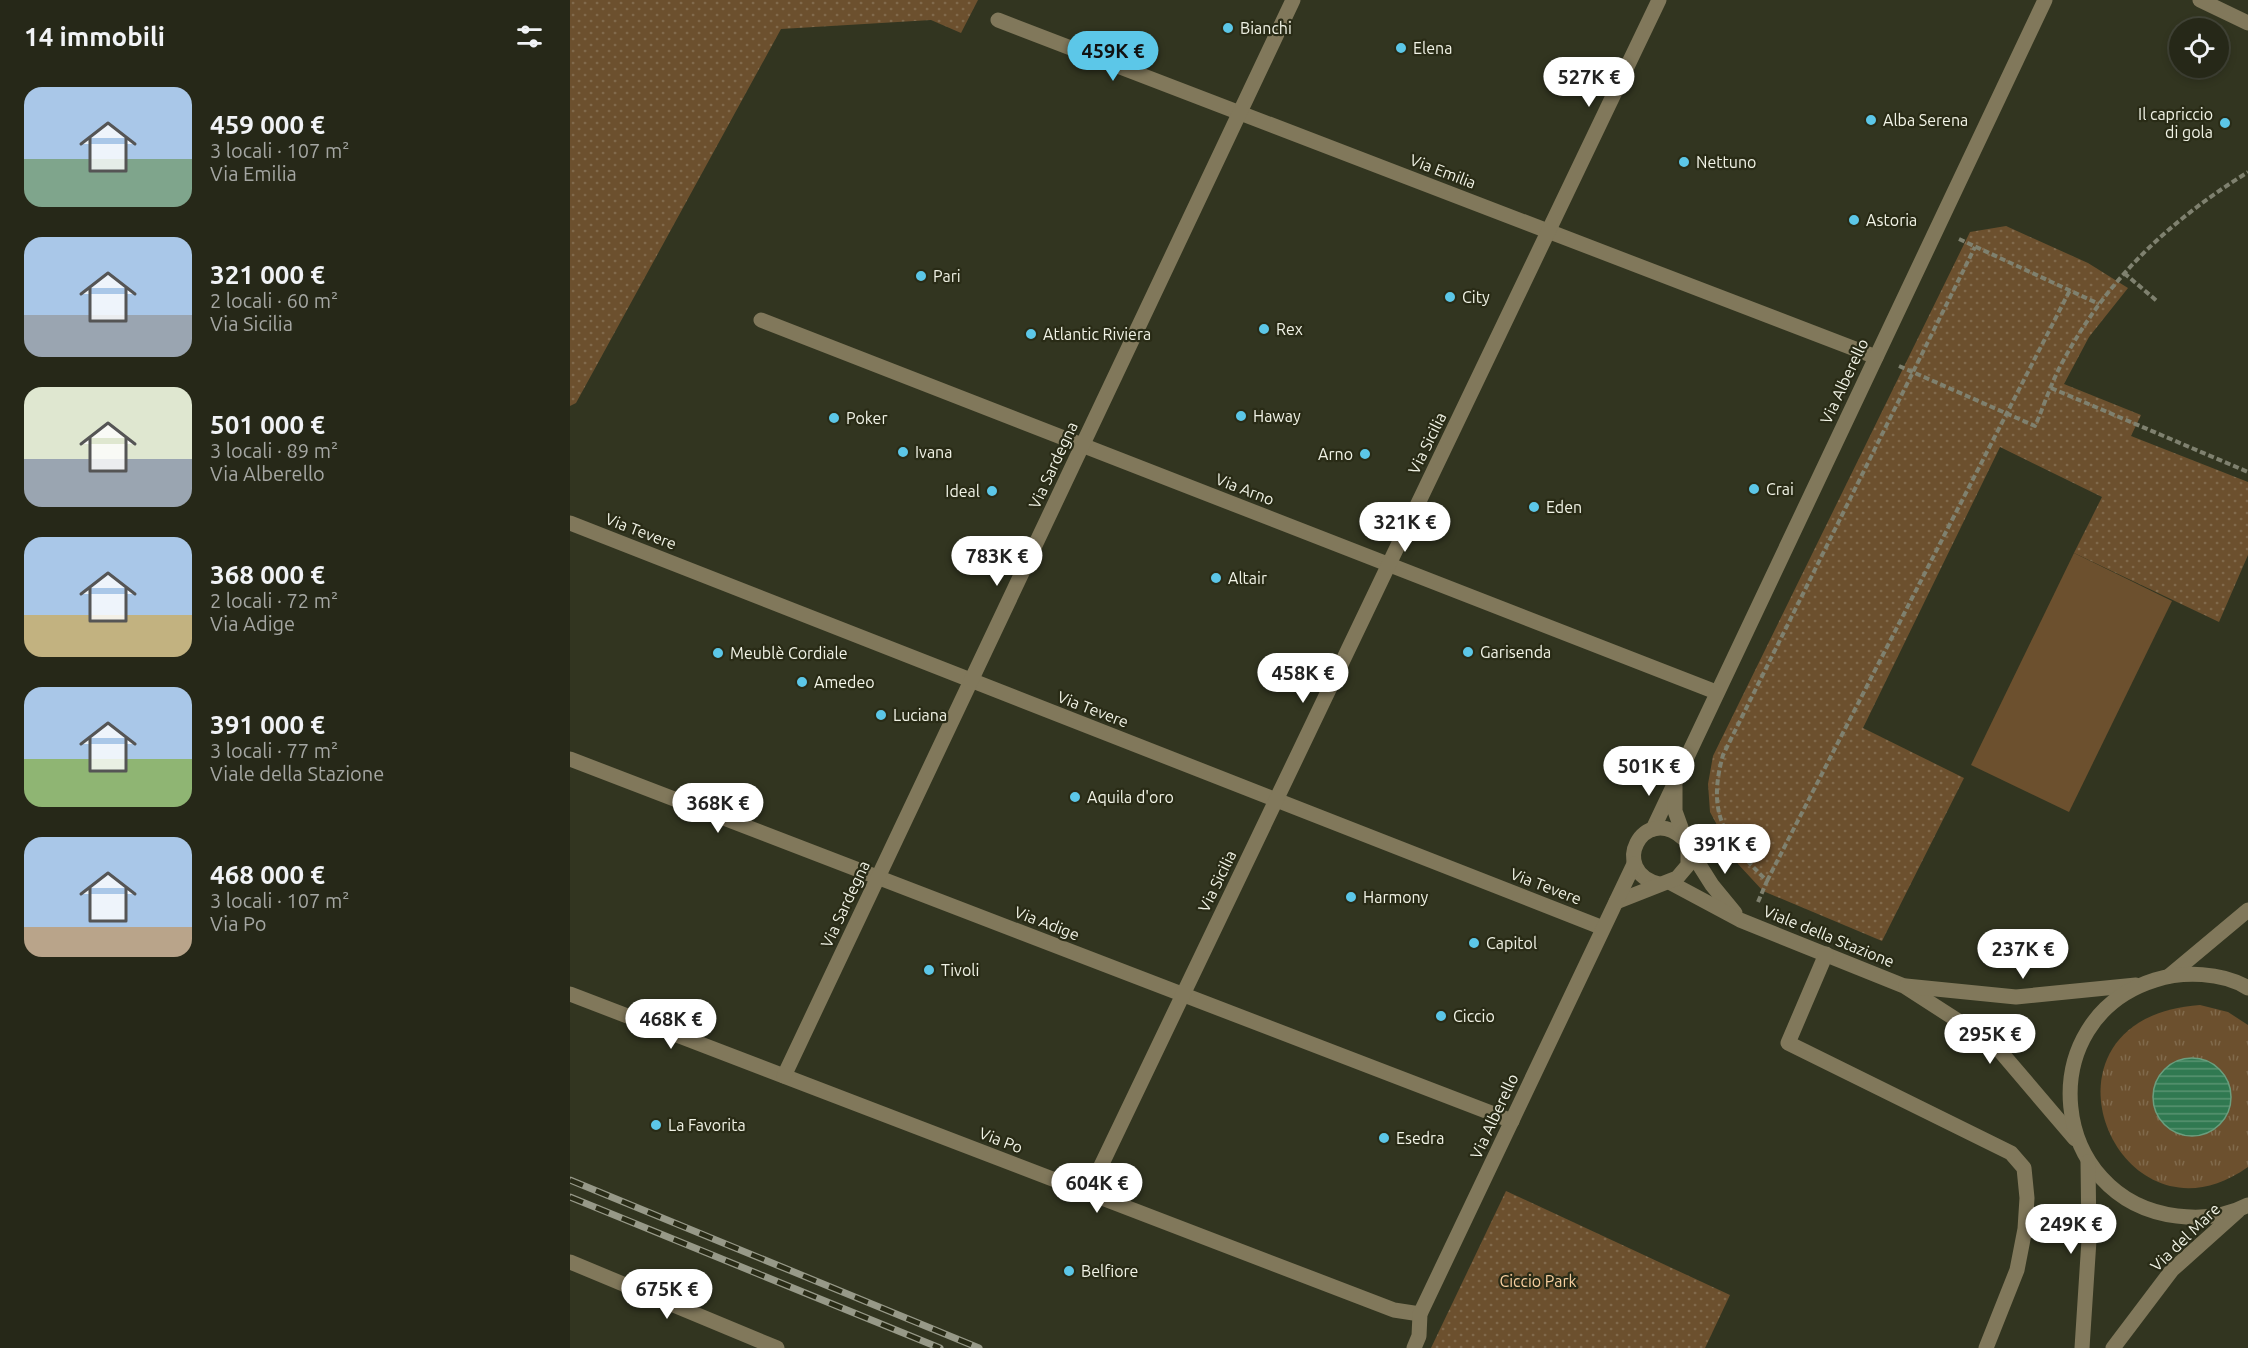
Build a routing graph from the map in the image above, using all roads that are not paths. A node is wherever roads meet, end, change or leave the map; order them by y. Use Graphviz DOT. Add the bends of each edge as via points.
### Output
graph roads {
  1 [pos="1293,0"];
  2 [pos="1659,0"];
  3 [pos="2045,0"];
  4 [pos="2200,0"];
  5 [pos="998,20"];
  6 [pos="2248,22"];
  7 [pos="1240,113"];
  8 [pos="1548,230"];
  9 [pos="761,320"];
  10 [pos="1876,357"];
  11 [pos="1082,446"];
  12 [pos="570,523"];
  13 [pos="1389,564"];
  14 [pos="971,680"];
  15 [pos="1716,692"];
  16 [pos="570,759"];
  17 [pos="1675,778"];
  18 [pos="1276,799"];
  19 [pos="1653,829"];
  20 [pos="1685,842"];
  21 [pos="1634,864"];
  22 [pos="878,878"];
  23 [pos="1664,883"];
  24 [pos="1616,902"];
  25 [pos="2248,910"];
  26 [pos="1745,921"];
  27 [pos="1603,928"];
  28 [pos="1826,954"];
  29 [pos="2169,976"];
  30 [pos="2142,984"];
  31 [pos="1904,986"];
  32 [pos="2248,988"];
  33 [pos="570,994"];
  34 [pos="1183,994"];
  35 [pos="784,1076"];
  36 [pos="1512,1120"];
  37 [pos="2077,1142"];
  38 [pos="2088,1162"];
  39 [pos="1088,1193"];
  40 [pos="2243,1207"];
  41 [pos="570,1262"];
  42 [pos="1420,1314"];
  43 [pos="777,1348"];
  44 [pos="1414,1348"];
  45 [pos="1986,1348"];
  46 [pos="2082,1348"];
  47 [pos="2113,1348"];
  1 -- 7 [label="street, Via Sardegna"];
  2 -- 8 [label="street, Via Sicilia"];
  3 -- 10 [label="street, Via Alberello"];
  4 -- 6 [label="street"];
  5 -- 7 [label="street, Via Emilia"];
  7 -- 8 [label="street, Via Emilia"];
  7 -- 11 [label="street, Via Sardegna"];
  8 -- 10 [label="street, Via Emilia"];
  8 -- 13 [label="street, Via Sicilia"];
  9 -- 11 [label="street, Via Arno"];
  10 -- 15 [label="street, Via Alberello"];
  11 -- 13 [label="street, Via Arno"];
  11 -- 14 [label="street, Via Sardegna"];
  12 -- 14 [label="street, Via Tevere"];
  13 -- 15 [label="street, Via Arno"];
  13 -- 18 [label="street, Via Sicilia"];
  14 -- 18 [label="street, Via Tevere"];
  14 -- 22 [label="street, Via Sardegna"];
  15 -- 17 [label="street, Via Alberello"];
  16 -- 22 [label="street, Via Adige"];
  17 -- 19 [label="street, Via Alberello"];
  17 -- 20 [label="street, Via Alberello" via="1675,811"];
  18 -- 27 [label="street, Via Tevere"];
  18 -- 34 [label="street, Via Sicilia"];
  19 -- 20 [label="street" via="1669,828"];
  19 -- 21 [label="street, Via Alberello" via="1634,846"];
  20 -- 23 [label="street" via="1688,865 1684,872"];
  20 -- 26 [label="street, Viale della Stazione" via="1712,885"];
  21 -- 23 [label="street" via="1644,878"];
  21 -- 24 [label="street, Via Alberello"];
  22 -- 34 [label="street, Via Adige"];
  22 -- 35 [label="street, Via Sardegna"];
  23 -- 24 [label="street"];
  23 -- 26 [label="street, Viale della Stazione"];
  24 -- 27 [label="street, Via Alberello"];
  25 -- 29 [label="street"];
  26 -- 28 [label="street, Viale della Stazione"];
  27 -- 36 [label="street, Via Alberello"];
  28 -- 31 [label="street, Viale della Stazione"];
  28 -- 45 [label="street" via="1788,1043 2011,1154 2024,1168 2025,1229 2017,1270"];
  29 -- 30 [label="street"];
  29 -- 32 [label="street" via="2208,975"];
  30 -- 31 [label="street, Viale della Stazione" via="2016,997"];
  30 -- 37 [label="street" via="2115,1000 2094,1023 2078,1050 2070,1080 2069,1111"];
  31 -- 37 [label="street, Viale della Stazione" via="1994,1044"];
  33 -- 35 [label="street, Via Po"];
  34 -- 36 [label="street, Via Adige"];
  34 -- 39 [label="street, Via Sicilia"];
  35 -- 39 [label="street, Via Po"];
  36 -- 42 [label="street, Via Alberello"];
  37 -- 38 [label="street"];
  38 -- 40 [label="street" via="2116,1194 2155,1213 2197,1219"];
  38 -- 46 [label="street" via="2089,1240"];
  39 -- 42 [label="street, Via Po" via="1394,1310"];
  40 -- 47 [label="street, Via del Mare" via="2172,1270"];
  41 -- 43 [label="street"];
  42 -- 44 [label="street, Via Alberello"];
}
